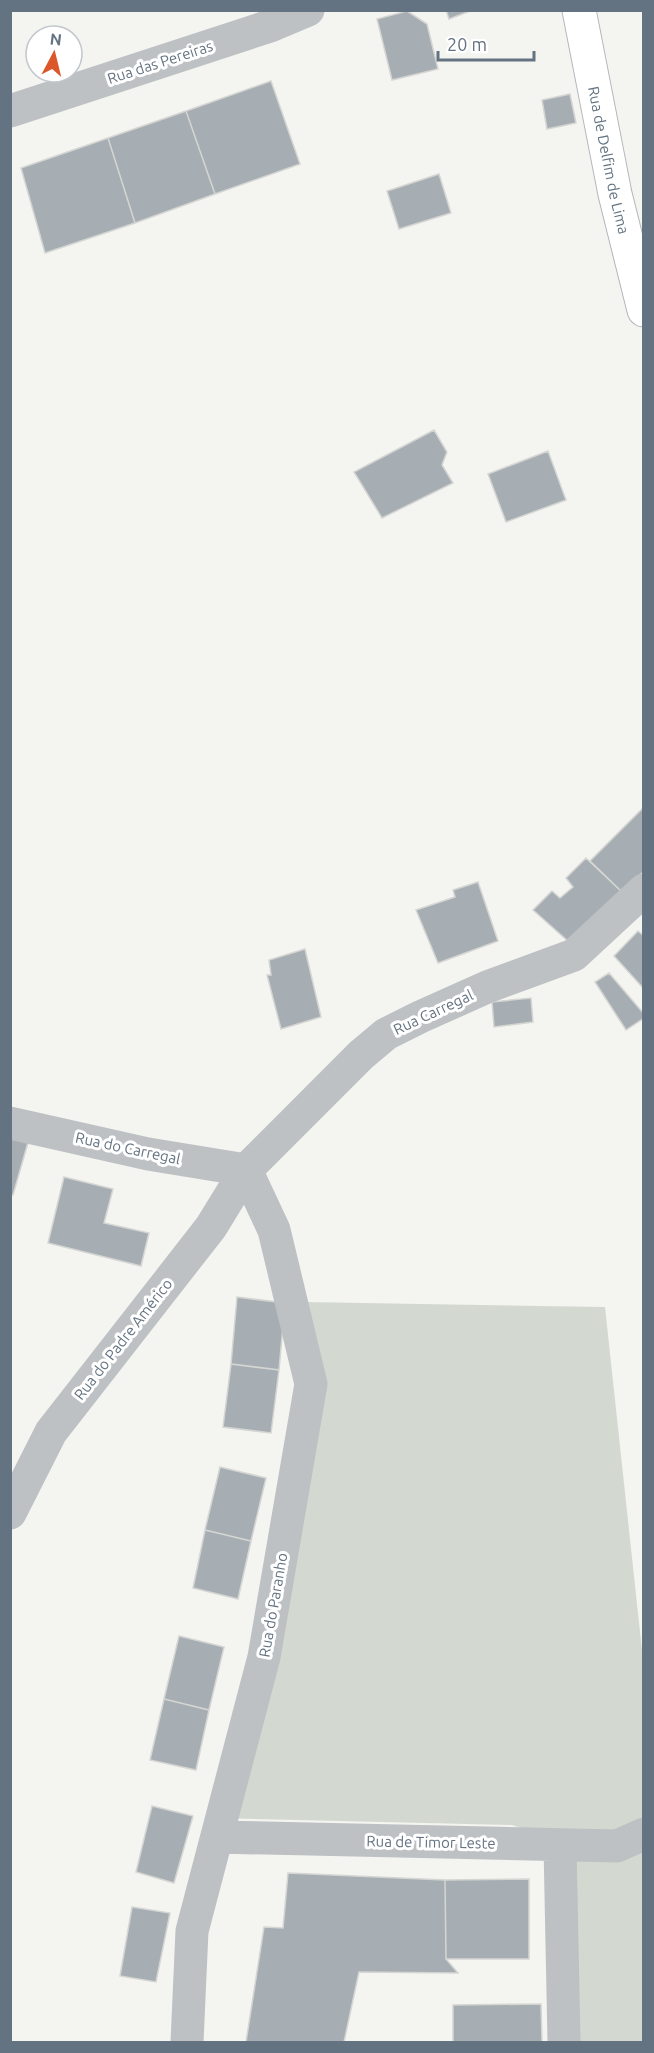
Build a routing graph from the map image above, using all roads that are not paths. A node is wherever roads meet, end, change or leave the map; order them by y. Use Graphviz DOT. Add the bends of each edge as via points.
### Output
graph roads {
  1 [pos="308,10"];
  2 [pos="579,10"];
  3 [pos="10,111"];
  4 [pos="644,309"];
  5 [pos="644,890"];
  6 [pos="10,1123"];
  7 [pos="246,1170"];
  8 [pos="10,1513"];
  9 [pos="644,1834"];
  10 [pos="217,1837"];
  11 [pos="560,1845"];
  12 [pos="187,2043"];
  13 [pos="564,2043"];
  1 -- 3 [label="street, Rua das Pereiras"];
  2 -- 4 [label="main road, Rua de Delfim de Lima" via="615,194"];
  5 -- 7 [label="street, Rua Carregal" via="574,955 487,987 386,1034 361,1054"];
  6 -- 7 [label="street, Rua do Carregal" via="148,1154"];
  7 -- 8 [label="street, Rua do Padre Américo" via="211,1227 51,1432"];
  7 -- 10 [label="street, Rua do Paranho" via="274,1230 311,1384 264,1657"];
  9 -- 11 [label="street, Rua de Timor Leste" via="617,1846"];
  10 -- 11 [label="street, Rua de Timor Leste"];
  10 -- 12 [label="street, Rua do Paranho" via="192,1931"];
  11 -- 13 [label="street"];
}
